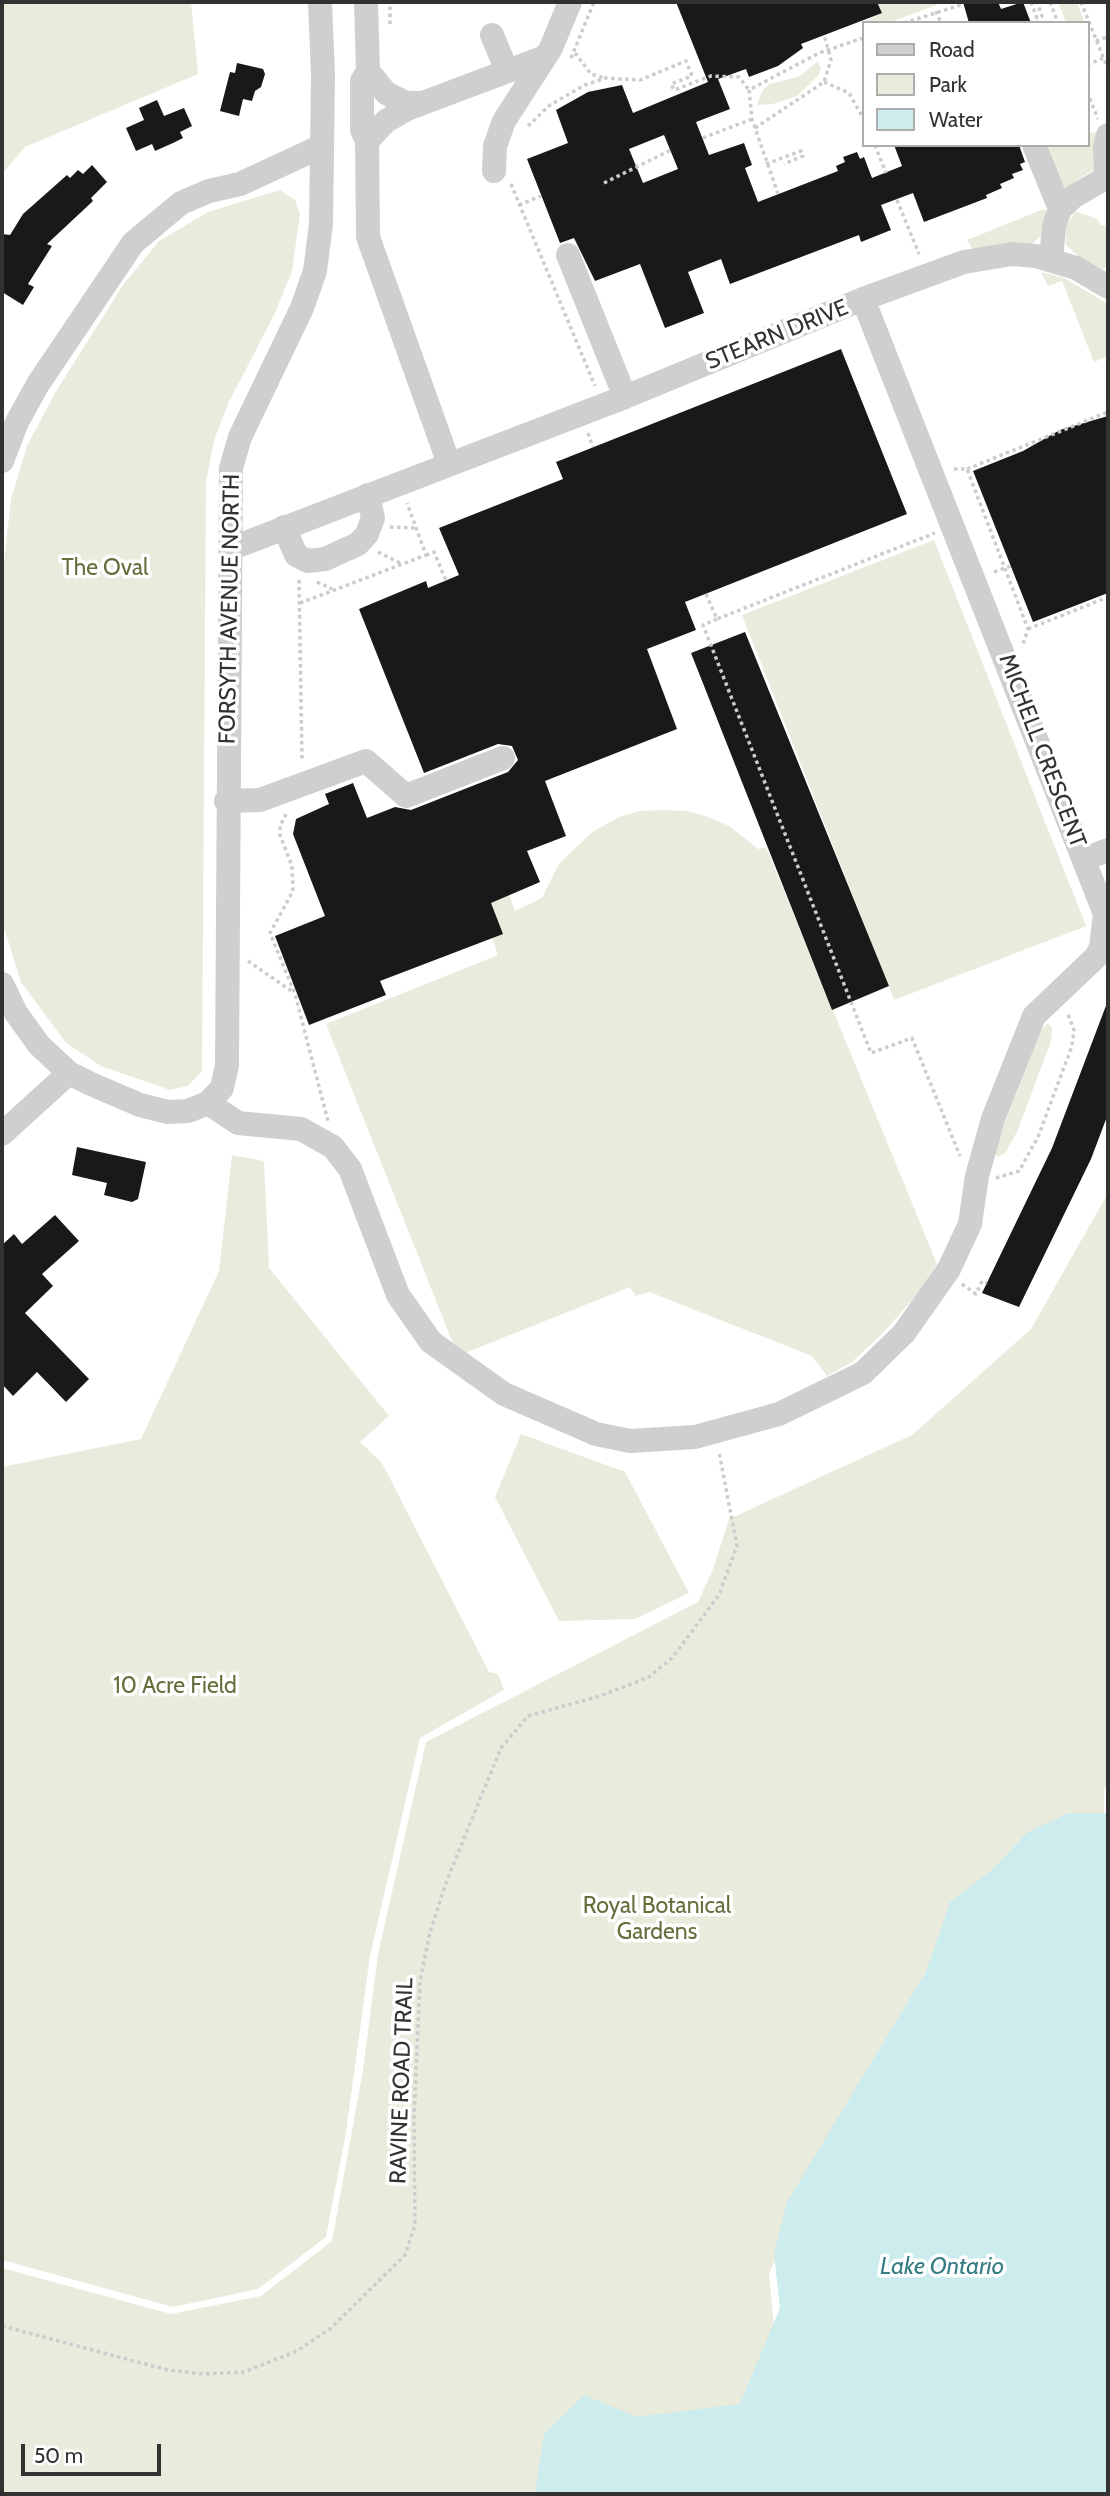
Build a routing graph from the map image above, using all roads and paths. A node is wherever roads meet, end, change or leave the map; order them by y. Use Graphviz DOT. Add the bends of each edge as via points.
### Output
graph roads {
  1 [pos="320,2"];
  2 [pos="366,2"];
  3 [pos="570,2"];
  4 [pos="594,2"];
  5 [pos="1031,2"];
  6 [pos="1037,2"];
  7 [pos="1050,2"];
  8 [pos="1081,2"];
  9 [pos="964,4"];
  10 [pos="936,11"];
  11 [pos="910,21"];
  12 [pos="940,21"];
  13 [pos="1057,21"];
  14 [pos="1088,21"];
  15 [pos="1089,23"];
  16 [pos="492,35"];
  17 [pos="824,35"];
  18 [pos="1107,37"];
  19 [pos="862,38"];
  20 [pos="1096,41"];
  21 [pos="831,50"];
  22 [pos="575,53"];
  23 [pos="1103,58"];
  24 [pos="556,60"];
  25 [pos="1089,64"];
  26 [pos="1108,69"];
  27 [pos="368,71"];
  28 [pos="507,71"];
  29 [pos="606,78"];
  30 [pos="824,82"];
  31 [pos="749,90"];
  32 [pos="1089,96"];
  33 [pos="422,103"];
  34 [pos="862,116"];
  35 [pos="752,118"];
  36 [pos="755,128"];
  37 [pos="520,134"];
  38 [pos="1107,136"];
  39 [pos="703,138"];
  40 [pos="368,141"];
  41 [pos="322,146"];
  42 [pos="876,147"];
  43 [pos="1035,147"];
  44 [pos="671,150"];
  45 [pos="766,164"];
  46 [pos="784,164"];
  47 [pos="886,173"];
  48 [pos="502,176"];
  49 [pos="604,183"];
  50 [pos="778,194"];
  51 [pos="541,196"];
  52 [pos="897,200"];
  53 [pos="519,205"];
  54 [pos="1060,209"];
  55 [pos="919,254"];
  56 [pos="568,255"];
  57 [pos="1051,260"];
  58 [pos="1108,287"];
  59 [pos="863,299"];
  60 [pos="595,386"];
  61 [pos="625,397"];
  62 [pos="1108,412"];
  63 [pos="586,426"];
  64 [pos="593,447"];
  65 [pos="2,460"];
  66 [pos="449,464"];
  67 [pos="948,469"];
  68 [pos="967,470"];
  69 [pos="368,495"];
  70 [pos="404,496"];
  71 [pos="388,526"];
  72 [pos="284,527"];
  73 [pos="416,528"];
  74 [pos="943,530"];
  75 [pos="230,550"];
  76 [pos="376,551"];
  77 [pos="426,555"];
  78 [pos="300,558"];
  79 [pos="402,564"];
  80 [pos="1011,566"];
  81 [pos="1005,568"];
  82 [pos="986,576"];
  83 [pos="446,581"];
  84 [pos="706,593"];
  85 [pos="1108,597"];
  86 [pos="300,603"];
  87 [pos="717,619"];
  88 [pos="1028,629"];
  89 [pos="1021,650"];
  90 [pos="503,758"];
  91 [pos="301,785"];
  92 [pos="226,801"];
  93 [pos="1108,850"];
  94 [pos="1084,859"];
  95 [pos="227,946"];
  96 [pos="1102,957"];
  97 [pos="2,984"];
  98 [pos="295,994"];
  99 [pos="1066,1005"];
  100 [pos="69,1073"];
  101 [pos="208,1103"];
  102 [pos="2,1134"];
  103 [pos="333,1147"];
  104 [pos="961,1158"];
  105 [pos="989,1182"];
  106 [pos="962,1276"];
  107 [pos="987,1283"];
  108 [pos="714,1433"];
  109 [pos="2,2326"];
  1 -- 41 [label="street, FORSYTH AVENUE NORTH"];
  2 -- 27 [label="street"];
  3 -- 24 [label="street"];
  4 -- 22 [label="path"];
  5 -- 6 [label="path" via="1037,18 1042,16"];
  7 -- 13 [label="path"];
  8 -- 14 [label="path"];
  9 -- 10 [label="path"];
  10 -- 11 [label="path"];
  10 -- 12 [label="path"];
  15 -- 20 [label="path"];
  16 -- 28 [label="street"];
  17 -- 21 [label="path"];
  18 -- 20 [label="path"];
  19 -- 21 [label="path"];
  20 -- 23 [label="path"];
  21 -- 30 [label="path" via="830,73"];
  21 -- 31 [label="path"];
  22 -- 24 [label="path"];
  22 -- 29 [label="path" via="590,74"];
  23 -- 25 [label="path"];
  23 -- 26 [label="path"];
  24 -- 28 [label="street"];
  24 -- 48 [label="street" via="504,121 495,146"];
  27 -- 33 [label="street" via="386,93 406,103"];
  27 -- 40 [label="street" via="362,81 362,130"];
  28 -- 33 [label="street"];
  29 -- 31 [label="path" via="640,80 686,61 692,76 671,84 674,90 711,76 739,77"];
  29 -- 37 [label="path" via="550,105"];
  30 -- 34 [label="path" via="849,93"];
  30 -- 36 [label="path"];
  31 -- 35 [label="path"];
  32 -- 38 [label="path"];
  33 -- 40 [label="street" via="386,121"];
  35 -- 36 [label="path"];
  35 -- 39 [label="path"];
  36 -- 45 [label="path"];
  38 -- 54 [label="street" via="1107,173"];
  40 -- 66 [label="street" via="371,250"];
  41 -- 65 [label="street" via="240,184 181,203 132,243 38,384"];
  41 -- 75 [label="street, FORSYTH AVENUE NORTH" via="315,271 240,437 231,468"];
  42 -- 47 [label="path"];
  43 -- 54 [label="street"];
  44 -- 49 [label="path"];
  45 -- 46 [label="path" via="801,151 803,156"];
  45 -- 50 [label="path"];
  48 -- 53 [label="path"];
  51 -- 53 [label="path"];
  52 -- 55 [label="path"];
  53 -- 60 [label="path"];
  54 -- 57 [label="street"];
  56 -- 61 [label="street"];
  57 -- 58 [label="street, STEARN DRIVE"];
  57 -- 59 [label="street, STEARN DRIVE" via="1012,254 964,262"];
  59 -- 61 [label="street, STEARN DRIVE"];
  59 -- 94 [label="street, MICHELL CRESCENT"];
  61 -- 66 [label="street, STEARN DRIVE"];
  62 -- 68 [label="path"];
  63 -- 64 [label="path"];
  66 -- 69 [label="street, STEARN DRIVE"];
  67 -- 68 [label="path"];
  68 -- 81 [label="path"];
  69 -- 72 [label="street, STEARN DRIVE"];
  69 -- 78 [label="street" via="373,518 363,540 326,559"];
  70 -- 73 [label="path"];
  71 -- 73 [label="path"];
  72 -- 75 [label="street, STEARN DRIVE"];
  72 -- 78 [label="street"];
  73 -- 77 [label="path"];
  74 -- 87 [label="path"];
  75 -- 92 [label="street, FORSYTH AVENUE NORTH"];
  76 -- 79 [label="path"];
  77 -- 79 [label="path"];
  77 -- 83 [label="path" via="434,552"];
  78 -- 86 [label="path"];
  79 -- 86 [label="path"];
  80 -- 81 [label="path"];
  81 -- 82 [label="path"];
  81 -- 88 [label="path"];
  84 -- 87 [label="path"];
  85 -- 88 [label="path"];
  86 -- 91 [label="path"];
  87 -- 104 [label="path" via="703,625 871,1053 912,1038"];
  88 -- 89 [label="path"];
  90 -- 91 [label="street" via="406,796 366,761"];
  91 -- 92 [label="street" via="260,800"];
  91 -- 98 [label="path" via="301,802 280,826 292,866 293,891 271,933"];
  92 -- 95 [label="street, FORSYTH AVENUE NORTH"];
  93 -- 94 [label="street"];
  94 -- 96 [label="street, MICHELL CRESCENT" via="1105,914"];
  95 -- 98 [label="path"];
  95 -- 101 [label="street, FORSYTH AVENUE NORTH" via="227,1065 222,1087"];
  96 -- 108 [label="street, MICHELL CRESCENT" via="1034,1016 989,1130 970,1224 949,1269 904,1334 886,1354 842,1385 779,1414"];
  97 -- 100 [label="street" via="39,1045"];
  98 -- 103 [label="path"];
  99 -- 105 [label="path" via="1074,1037 1038,1137 1018,1171"];
  100 -- 101 [label="street" via="139,1105 168,1112"];
  100 -- 102 [label="street"];
  101 -- 103 [label="street, MICHELL CRESCENT" via="238,1123 301,1129"];
  103 -- 108 [label="street, MICHELL CRESCENT" via="350,1169 407,1312 449,1358 503,1394 596,1434 630,1441"];
  106 -- 107 [label="path" via="963,1287 976,1294 982,1281"];
  108 -- 109 [label="path, RAVINE ROAD TRAIL" via="737,1546 719,1595 680,1648 649,1676 600,1696 528,1716 501,1748 447,1880 420,1981 415,2225 405,2255 331,2328 297,2351 244,2372 168,2370"];
}
